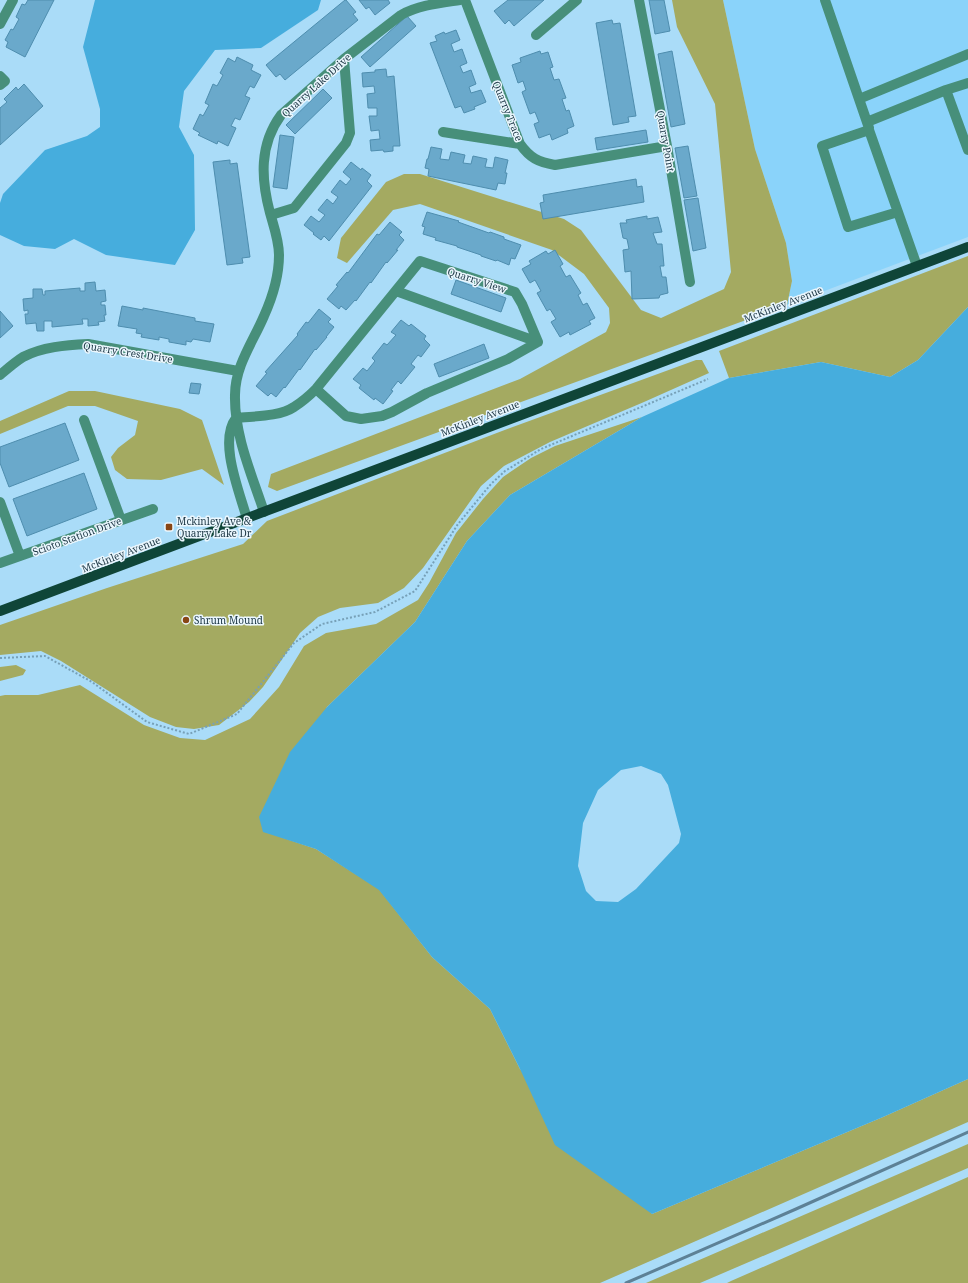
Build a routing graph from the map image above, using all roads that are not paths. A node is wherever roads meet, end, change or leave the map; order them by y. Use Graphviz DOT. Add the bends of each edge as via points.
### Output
graph roads {
  1 [pos="13,0"];
  2 [pos="460,0"];
  3 [pos="465,0"];
  4 [pos="577,0"];
  5 [pos="639,0"];
  6 [pos="824,0"];
  7 [pos="0,24"];
  8 [pos="536,35"];
  9 [pos="968,54"];
  10 [pos="344,59"];
  11 [pos="0,76"];
  12 [pos="968,82"];
  13 [pos="0,85"];
  14 [pos="946,90"];
  15 [pos="859,99"];
  16 [pos="868,126"];
  17 [pos="443,132"];
  18 [pos="520,144"];
  19 [pos="667,146"];
  20 [pos="968,150"];
  21 [pos="898,212"];
  22 [pos="271,215"];
  23 [pos="968,247"];
  24 [pos="917,266"];
  25 [pos="690,282"];
  26 [pos="396,291"];
  27 [pos="538,342"];
  28 [pos="238,372"];
  29 [pos="0,375"];
  30 [pos="316,389"];
  31 [pos="236,418"];
  32 [pos="84,420"];
  33 [pos="244,452"];
  34 [pos="230,455"];
  35 [pos="0,502"];
  36 [pos="153,509"];
  37 [pos="264,512"];
  38 [pos="247,519"];
  39 [pos="121,520"];
  40 [pos="20,556"];
  41 [pos="0,563"];
  42 [pos="0,612"];
  1 -- 7 [label="street"];
  2 -- 10 [label="street, Quarry Lake Drive" via="410,10"];
  3 -- 18 [label="street, Quarry Trace"];
  4 -- 8 [label="street"];
  5 -- 19 [label="street, Quarry Point"];
  6 -- 15 [label="street"];
  9 -- 15 [label="street"];
  10 -- 22 [label="street, Quarry Lake Drive" via="281,115 274,125 269,136 263,173"];
  10 -- 22 [label="street" via="350,133 346,143 294,208"];
  11 -- 13 [label="street" via="5,81"];
  12 -- 14 [label="street"];
  14 -- 16 [label="street"];
  14 -- 20 [label="street"];
  15 -- 16 [label="street"];
  16 -- 21 [label="street"];
  16 -- 21 [label="street" via="822,146 848,227"];
  17 -- 18 [label="street"];
  18 -- 19 [label="street, Quarry Trace" via="535,159 555,165"];
  19 -- 25 [label="street, Quarry Point"];
  21 -- 24 [label="street"];
  22 -- 28 [label="street, Quarry Lake Drive" via="279,254 276,282 264,316"];
  23 -- 24 [label="main road, McKinley Avenue"];
  24 -- 37 [label="main road, McKinley Avenue"];
  26 -- 27 [label="street"];
  26 -- 27 [label="street, Quarry View" via="420,262 515,292"];
  26 -- 30 [label="street, Quarry View"];
  27 -- 30 [label="street" via="508,359 427,393 382,416 360,419 346,416"];
  28 -- 29 [label="street, Quarry Crest Drive" via="88,344 37,352 22,358"];
  28 -- 31 [label="street, Quarry Lake Drive" via="235,394"];
  30 -- 31 [label="street, Quarry View" via="293,408 281,413"];
  31 -- 33 [label="street, Quarry Lake Drive"];
  31 -- 34 [label="street, Quarry Lake Drive" via="230,429"];
  32 -- 39 [label="street"];
  33 -- 34 [label="street"];
  33 -- 37 [label="street, Quarry Lake Drive"];
  34 -- 38 [label="street, Quarry Lake Drive"];
  35 -- 40 [label="street"];
  36 -- 39 [label="street, Scioto Station Drive"];
  37 -- 38 [label="main road, McKinley Avenue"];
  38 -- 42 [label="main road, McKinley Avenue"];
  39 -- 40 [label="street, Scioto Station Drive"];
  40 -- 41 [label="street, Scioto Station Drive"];
}
